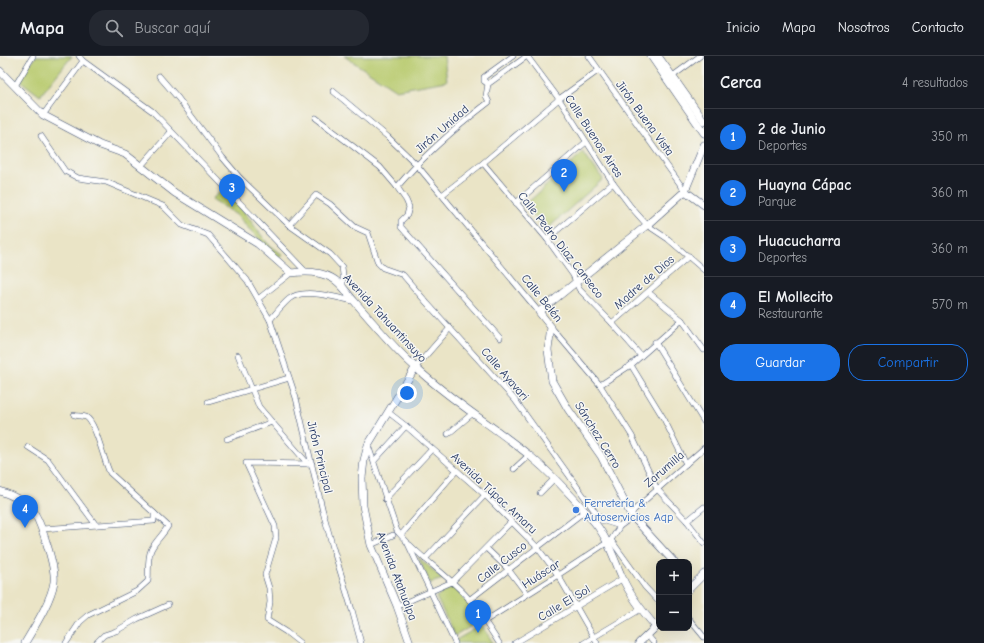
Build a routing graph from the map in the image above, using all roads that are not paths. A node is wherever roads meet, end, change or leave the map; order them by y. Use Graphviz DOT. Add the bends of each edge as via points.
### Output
graph roads {
  1 [pos="33,56"];
  2 [pos="80,56"];
  3 [pos="513,56"];
  4 [pos="527,56"];
  5 [pos="589,56"];
  6 [pos="651,56"];
  7 [pos="658,56"];
  8 [pos="700,56"];
  9 [pos="83,61"];
  10 [pos="599,70"];
  11 [pos="2,74"];
  12 [pos="159,76"];
  13 [pos="670,78"];
  14 [pos="488,84"];
  15 [pos="15,86"];
  16 [pos="333,91"];
  17 [pos="559,99"];
  18 [pos="43,115"];
  19 [pos="316,118"];
  20 [pos="704,121"];
  21 [pos="171,132"];
  22 [pos="704,133"];
  23 [pos="41,136"];
  24 [pos="586,142"];
  25 [pos="704,145"];
  26 [pos="702,156"];
  27 [pos="483,163"];
  28 [pos="416,164"];
  29 [pos="141,166"];
  30 [pos="613,183"];
  31 [pos="397,187"];
  32 [pos="685,191"];
  33 [pos="442,195"];
  34 [pos="516,203"];
  35 [pos="704,205"];
  36 [pos="289,225"];
  37 [pos="647,225"];
  38 [pos="547,239"];
  39 [pos="689,256"];
  40 [pos="704,270"];
  41 [pos="305,271"];
  42 [pos="291,273"];
  43 [pos="576,282"];
  44 [pos="343,286"];
  45 [pos="648,292"];
  46 [pos="258,299"];
  47 [pos="354,301"];
  48 [pos="539,312"];
  49 [pos="270,320"];
  50 [pos="682,320"];
  51 [pos="612,324"];
  52 [pos="551,327"];
  53 [pos="450,328"];
  54 [pos="500,338"];
  55 [pos="655,342"];
  56 [pos="704,350"];
  57 [pos="238,355"];
  58 [pos="640,356"];
  59 [pos="630,365"];
  60 [pos="415,368"];
  61 [pos="289,378"];
  62 [pos="600,385"];
  63 [pos="251,389"];
  64 [pos="208,402"];
  65 [pos="388,412"];
  66 [pos="474,413"];
  67 [pos="74,415"];
  68 [pos="272,422"];
  69 [pos="704,422"];
  70 [pos="406,426"];
  71 [pos="448,434"];
  72 [pos="227,439"];
  73 [pos="368,445"];
  74 [pos="28,447"];
  75 [pos="704,448"];
  76 [pos="432,449"];
  77 [pos="529,455"];
  78 [pos="374,461"];
  79 [pos="310,464"];
  80 [pos="686,464"];
  81 [pos="514,469"];
  82 [pos="456,471"];
  83 [pos="555,478"];
  84 [pos="657,489"];
  85 [pos="0,491"];
  86 [pos="540,492"];
  87 [pos="485,495"];
  88 [pos="385,499"];
  89 [pos="704,507"];
  90 [pos="585,511"];
  91 [pos="154,513"];
  92 [pos="631,515"];
  93 [pos="687,521"];
  94 [pos="511,522"];
  95 [pos="599,522"];
  96 [pos="96,525"];
  97 [pos="620,526"];
  98 [pos="42,529"];
  99 [pos="393,535"];
  100 [pos="401,535"];
  101 [pos="610,541"];
  102 [pos="407,542"];
  103 [pos="704,543"];
  104 [pos="371,545"];
  105 [pos="537,546"];
  106 [pos="486,548"];
  107 [pos="425,559"];
  108 [pos="671,559"];
  109 [pos="508,569"];
  110 [pos="704,574"];
  111 [pos="558,575"];
  112 [pos="622,579"];
  113 [pos="452,582"];
  114 [pos="692,583"];
  115 [pos="430,592"];
  116 [pos="528,594"];
  117 [pos="656,599"];
  118 [pos="469,600"];
  119 [pos="168,605"];
  120 [pos="397,606"];
  121 [pos="576,607"];
  122 [pos="641,609"];
  123 [pos="485,621"];
  124 [pos="656,623"];
  125 [pos="692,623"];
  126 [pos="656,627"];
  127 [pos="647,635"];
  128 [pos="704,637"];
  129 [pos="593,638"];
  130 [pos="25,643"];
  131 [pos="66,643"];
  132 [pos="96,643"];
  133 [pos="300,643"];
  134 [pos="361,643"];
  135 [pos="410,643"];
  136 [pos="455,643"];
  137 [pos="499,643"];
  138 [pos="515,643"];
  139 [pos="584,643"];
  140 [pos="597,643"];
  141 [pos="639,643"];
  142 [pos="654,643"];
  1 -- 15 [label="street"];
  2 -- 9 [label="street"];
  3 -- 14 [label="street, Jirón Unidad" via="484,77"];
  4 -- 14 [label="street"];
  4 -- 17 [label="street, Calle Buenos Aires"];
  5 -- 10 [label="street, Jirón Buena Vista"];
  6 -- 13 [label="street"];
  7 -- 13 [label="street"];
  8 -- 13 [label="street"];
  9 -- 18 [label="street"];
  9 -- 21 [label="street" via="152,111"];
  10 -- 17 [label="street"];
  10 -- 32 [label="street, Jirón Buena Vista"];
  11 -- 15 [label="street"];
  12 -- 36 [label="street" via="240,178"];
  13 -- 20 [label="street"];
  13 -- 22 [label="street"];
  14 -- 28 [label="street, Jirón Unidad" via="488,102"];
  15 -- 18 [label="street"];
  16 -- 28 [label="street, Calle Belén"];
  17 -- 24 [label="street, Calle Buenos Aires"];
  17 -- 27 [label="street"];
  18 -- 29 [label="street" via="100,145 125,154"];
  19 -- 31 [label="street" via="380,167"];
  21 -- 29 [label="street"];
  21 -- 41 [label="street"];
  23 -- 46 [label="street, Jirón Principal" via="65,171 78,178 106,182 163,206 182,225 208,235 247,280"];
  24 -- 30 [label="street, Calle Buenos Aires"];
  24 -- 34 [label="street"];
  25 -- 26 [label="street"];
  26 -- 32 [label="street"];
  27 -- 33 [label="street"];
  27 -- 34 [label="street, Calle Pedro Diaz Canseco"];
  28 -- 31 [label="street, Jirón Unidad"];
  28 -- 33 [label="street, Calle Belén"];
  29 -- 42 [label="street" via="175,193 258,244"];
  30 -- 37 [label="street, Calle Buenos Aires"];
  30 -- 38 [label="street"];
  31 -- 54 [label="street" via="409,207 401,221 401,227"];
  32 -- 35 [label="street"];
  32 -- 37 [label="street"];
  33 -- 48 [label="street, Calle Belén"];
  34 -- 38 [label="street, Calle Pedro Diaz Canseco"];
  36 -- 44 [label="street" via="330,254 342,267"];
  36 -- 53 [label="street, Calle Ayavari" via="316,195 330,204 354,227 368,233 383,268 403,275"];
  37 -- 39 [label="street, Calle Buenos Aires"];
  37 -- 43 [label="street"];
  38 -- 43 [label="street, Calle Pedro Diaz Canseco"];
  39 -- 40 [label="street, Calle Buenos Aires"];
  39 -- 45 [label="street, Madre de Dios"];
  41 -- 42 [label="street, Avenida Tahuantinsuyo"];
  41 -- 44 [label="street, Avenida Tahuantinsuyo" via="332,278"];
  42 -- 46 [label="street"];
  43 -- 48 [label="street"];
  43 -- 51 [label="street, Calle Pedro Diaz Canseco" via="579,289"];
  44 -- 47 [label="street, Avenida Tahuantinsuyo"];
  45 -- 50 [label="street"];
  45 -- 51 [label="street, Madre de Dios"];
  46 -- 49 [label="street, Jirón Principal"];
  47 -- 49 [label="street" via="304,294 290,298"];
  47 -- 60 [label="street, Avenida Tahuantinsuyo"];
  48 -- 52 [label="street, Calle Belén"];
  49 -- 61 [label="street, Jirón Principal"];
  50 -- 55 [label="street"];
  50 -- 56 [label="street"];
  51 -- 58 [label="street, Calle Pedro Diaz Canseco"];
  52 -- 62 [label="street, Calle Belén"];
  52 -- 92 [label="street, Sánchez Cerro" via="548,350 552,380 601,456"];
  53 -- 60 [label="street"];
  53 -- 95 [label="street, Calle Ayavari" via="515,400"];
  55 -- 58 [label="street"];
  55 -- 69 [label="street"];
  57 -- 63 [label="street"];
  58 -- 59 [label="street"];
  59 -- 62 [label="street"];
  59 -- 80 [label="street" via="664,419"];
  60 -- 65 [label="street, Avenida Atahualpa"];
  60 -- 66 [label="street, Avenida Tahuantinsuyo"];
  61 -- 63 [label="street"];
  61 -- 79 [label="street, Jirón Principal" via="296,398"];
  62 -- 84 [label="street, Calle Belén" via="632,436"];
  63 -- 64 [label="street"];
  63 -- 68 [label="street" via="259,407"];
  65 -- 70 [label="street, Avenida Túpac Amaru"];
  65 -- 73 [label="street, Avenida Atahualpa"];
  66 -- 71 [label="street"];
  66 -- 77 [label="street, Avenida Tahuantinsuyo"];
  67 -- 91 [label="street" via="87,417 93,424 110,473"];
  68 -- 72 [label="street"];
  68 -- 79 [label="street"];
  70 -- 76 [label="street, Avenida Túpac Amaru"];
  70 -- 78 [label="street"];
  73 -- 78 [label="street, Avenida Atahualpa"];
  73 -- 104 [label="street, Avenida Atahualpa" via="362,485 363,506"];
  74 -- 96 [label="street" via="48,460"];
  75 -- 80 [label="street, Zarumilla"];
  76 -- 82 [label="street, Avenida Túpac Amaru"];
  76 -- 88 [label="street"];
  77 -- 81 [label="street"];
  77 -- 83 [label="street, Avenida Tahuantinsuyo"];
  78 -- 88 [label="street, Avenida Atahualpa"];
  79 -- 133 [label="street" via="246,462 275,526 276,538 265,575 270,602 267,620"];
  79 -- 134 [label="street, Jirón Principal"];
  80 -- 84 [label="street, Zarumilla"];
  82 -- 87 [label="street, Avenida Túpac Amaru"];
  82 -- 100 [label="street"];
  83 -- 86 [label="street"];
  83 -- 90 [label="street, Avenida Tahuantinsuyo"];
  84 -- 92 [label="street, Zarumilla"];
  84 -- 93 [label="street, Calle Belén"];
  85 -- 98 [label="street" via="17,498 31,508"];
  87 -- 94 [label="street, Avenida Túpac Amaru"];
  87 -- 107 [label="street"];
  88 -- 100 [label="street, Avenida Atahualpa" via="397,531"];
  89 -- 93 [label="street"];
  90 -- 95 [label="street, Avenida Tahuantinsuyo"];
  90 -- 105 [label="street, Calle Cusco"];
  91 -- 96 [label="street" via="154,522"];
  91 -- 131 [label="street" via="168,526 152,549 148,581 137,591 88,615"];
  92 -- 97 [label="street, Zarumilla"];
  92 -- 108 [label="street, Sánchez Cerro"];
  93 -- 103 [label="street, Calle Belén"];
  94 -- 105 [label="street, Avenida Túpac Amaru"];
  94 -- 106 [label="street"];
  95 -- 97 [label="street"];
  95 -- 101 [label="street, Avenida Tahuantinsuyo"];
  96 -- 98 [label="street"];
  97 -- 101 [label="street, Zarumilla"];
  98 -- 130 [label="street" via="54,571 54,581 47,603"];
  99 -- 104 [label="street"];
  100 -- 102 [label="street, Avenida Atahualpa"];
  101 -- 111 [label="street, Huáscar"];
  101 -- 112 [label="street, Avenida Tahuantinsuyo"];
  101 -- 117 [label="street"];
  102 -- 107 [label="street, Avenida Atahualpa"];
  102 -- 115 [label="street"];
  104 -- 120 [label="street, Avenida Atahualpa"];
  105 -- 109 [label="street, Calle Cusco"];
  105 -- 111 [label="street, Avenida Túpac Amaru"];
  106 -- 109 [label="street"];
  106 -- 113 [label="street"];
  107 -- 113 [label="street, Avenida Atahualpa"];
  109 -- 116 [label="street"];
  109 -- 118 [label="street, Calle Cusco"];
  110 -- 114 [label="street"];
  111 -- 116 [label="street, Huáscar"];
  111 -- 121 [label="street, Avenida Túpac Amaru"];
  112 -- 121 [label="street, Calle El Sol"];
  112 -- 122 [label="street, Avenida Tahuantinsuyo"];
  113 -- 115 [label="street"];
  113 -- 118 [label="street, Avenida Atahualpa"];
  115 -- 120 [label="street"];
  115 -- 136 [label="street"];
  116 -- 123 [label="street, Huáscar"];
  118 -- 123 [label="street, Avenida Atahualpa"];
  119 -- 132 [label="street" via="104,635"];
  120 -- 135 [label="street, Avenida Atahualpa"];
  121 -- 129 [label="street, Avenida Túpac Amaru"];
  121 -- 138 [label="street, Calle El Sol"];
  122 -- 124 [label="street, Avenida Tahuantinsuyo"];
  122 -- 129 [label="street"];
  123 -- 137 [label="street, Avenida Atahualpa"];
  125 -- 128 [label="street"];
  126 -- 127 [label="street"];
  127 -- 141 [label="street"];
  127 -- 142 [label="street"];
  129 -- 139 [label="street"];
  129 -- 140 [label="street, Avenida Túpac Amaru"];
}
